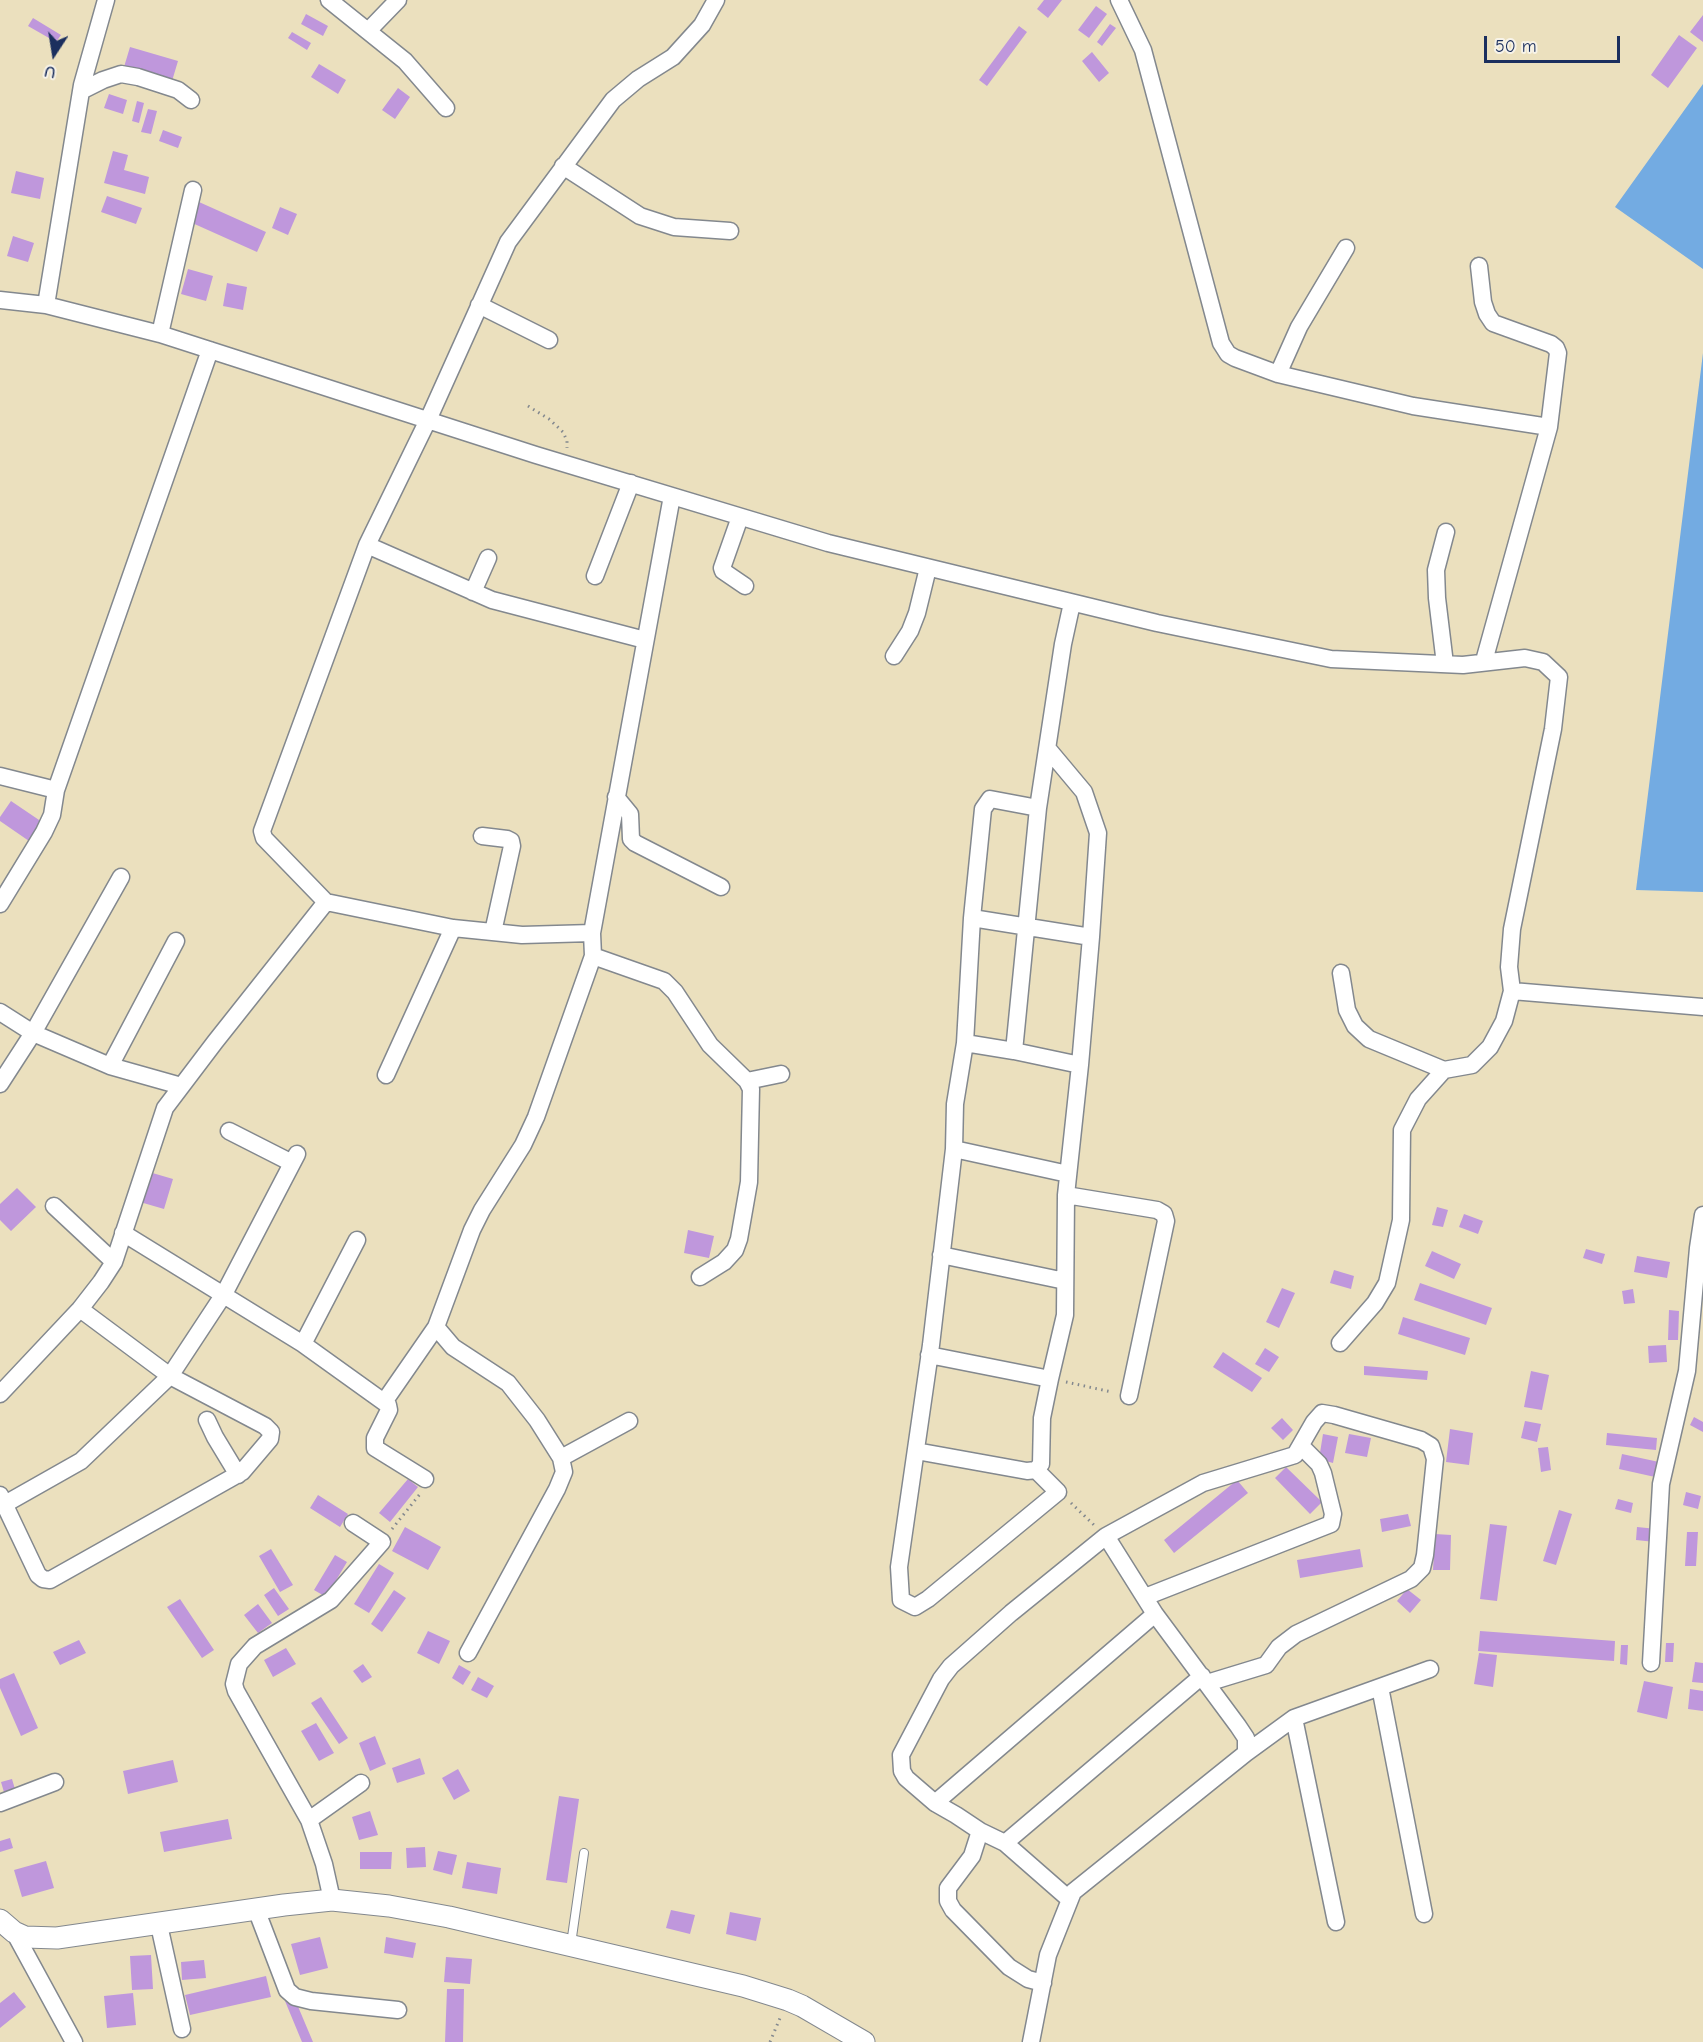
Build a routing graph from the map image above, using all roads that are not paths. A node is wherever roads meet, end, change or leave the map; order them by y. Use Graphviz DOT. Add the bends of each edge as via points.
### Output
graph roads {
  1 [pos="106,0"];
  2 [pos="329,0"];
  3 [pos="399,0"];
  4 [pos="716,0"];
  5 [pos="1119,0"];
  6 [pos="368,31"];
  7 [pos="81,91"];
  8 [pos="191,100"];
  9 [pos="446,108"];
  10 [pos="563,166"];
  11 [pos="193,190"];
  12 [pos="730,231"];
  13 [pos="1346,248"];
  14 [pos="1479,266"];
  15 [pos="0,300"];
  16 [pos="46,305"];
  17 [pos="479,305"];
  18 [pos="160,334"];
  19 [pos="549,340"];
  20 [pos="210,350"];
  21 [pos="1278,374"];
  22 [pos="428,420"];
  23 [pos="1549,427"];
  24 [pos="631,483"];
  25 [pos="672,496"];
  26 [pos="741,517"];
  27 [pos="1446,532"];
  28 [pos="367,545"];
  29 [pos="488,558"];
  30 [pos="928,568"];
  31 [pos="595,576"];
  32 [pos="745,586"];
  33 [pos="473,592"];
  34 [pos="1072,603"];
  35 [pos="645,640"];
  36 [pos="894,656"];
  37 [pos="1484,662"];
  38 [pos="1445,664"];
  39 [pos="1048,749"];
  40 [pos="0,776"];
  41 [pos="56,790"];
  42 [pos="616,797"];
  43 [pos="1038,808"];
  44 [pos="482,836"];
  45 [pos="121,877"];
  46 [pos="721,887"];
  47 [pos="326,902"];
  48 [pos="0,904"];
  49 [pos="972,918"];
  50 [pos="1026,927"];
  51 [pos="453,928"];
  52 [pos="493,932"];
  53 [pos="592,933"];
  54 [pos="1091,937"];
  55 [pos="176,941"];
  56 [pos="593,956"];
  57 [pos="1341,973"];
  58 [pos="1512,991"];
  59 [pos="1703,1007"];
  60 [pos="0,1012"];
  61 [pos="33,1033"];
  62 [pos="964,1043"];
  63 [pos="1014,1051"];
  64 [pos="110,1065"];
  65 [pos="1080,1065"];
  66 [pos="1444,1070"];
  67 [pos="781,1074"];
  68 [pos="386,1075"];
  69 [pos="747,1081"];
  70 [pos="0,1084"];
  71 [pos="181,1086"];
  72 [pos="229,1131"];
  73 [pos="954,1149"];
  74 [pos="1068,1174"];
  75 [pos="1066,1195"];
  76 [pos="54,1206"];
  77 [pos="1703,1215"];
  78 [pos="123,1233"];
  79 [pos="357,1240"];
  80 [pos="1701,1248"];
  81 [pos="941,1255"];
  82 [pos="114,1262"];
  83 [pos="700,1276"];
  84 [pos="1065,1281"];
  85 [pos="224,1294"];
  86 [pos="80,1309"];
  87 [pos="436,1327"];
  88 [pos="1340,1343"];
  89 [pos="303,1344"];
  90 [pos="929,1355"];
  91 [pos="170,1376"];
  92 [pos="1050,1378"];
  93 [pos="0,1394"];
  94 [pos="1129,1396"];
  95 [pos="384,1402"];
  96 [pos="207,1420"];
  97 [pos="629,1421"];
  98 [pos="1301,1446"];
  99 [pos="916,1451"];
  100 [pos="561,1458"];
  101 [pos="1036,1470"];
  102 [pos="238,1474"];
  103 [pos="425,1479"];
  104 [pos="2,1500"];
  105 [pos="353,1523"];
  106 [pos="1106,1536"];
  107 [pos="1145,1597"];
  108 [pos="1155,1614"];
  109 [pos="468,1653"];
  110 [pos="1651,1663"];
  111 [pos="1431,1669"];
  112 [pos="1204,1680"];
  113 [pos="1380,1687"];
  114 [pos="1294,1718"];
  115 [pos="1246,1753"];
  116 [pos="55,1782"];
  117 [pos="361,1783"];
  118 [pos="0,1803"];
  119 [pos="934,1803"];
  120 [pos="309,1820"];
  121 [pos="980,1831"];
  122 [pos="1005,1843"];
  123 [pos="584,1853"];
  124 [pos="1069,1899"];
  125 [pos="332,1900"];
  126 [pos="256,1909"];
  127 [pos="1424,1914"];
  128 [pos="1336,1922"];
  129 [pos="159,1925"];
  130 [pos="7,1926"];
  131 [pos="571,1945"];
  132 [pos="1043,1983"];
  133 [pos="398,2010"];
  134 [pos="182,2029"];
  135 [pos="74,2042"];
  136 [pos="864,2042"];
  137 [pos="1031,2042"];
  1 -- 7 [label="street"];
  2 -- 6 [label="street"];
  3 -- 6 [label="street"];
  4 -- 10 [label="street" via="702,25 673,57 614,100"];
  5 -- 21 [label="street" via="1143,50 1221,344 1235,358"];
  6 -- 9 [label="street" via="405,61"];
  7 -- 8 [label="street" via="121,74 178,90"];
  7 -- 16 [label="street"];
  10 -- 12 [label="street" via="640,216 674,227"];
  10 -- 17 [label="street" via="508,242"];
  11 -- 18 [label="street"];
  13 -- 21 [label="street" via="1299,327"];
  14 -- 23 [label="street" via="1484,302 1493,323 1556,348"];
  15 -- 16 [label="street"];
  16 -- 18 [label="street"];
  17 -- 19 [label="street"];
  17 -- 22 [label="street"];
  18 -- 20 [label="street"];
  20 -- 22 [label="street"];
  20 -- 41 [label="street"];
  21 -- 23 [label="street" via="1413,406"];
  22 -- 24 [label="street"];
  22 -- 28 [label="street"];
  23 -- 37 [label="street"];
  24 -- 25 [label="street"];
  24 -- 31 [label="street"];
  25 -- 26 [label="street"];
  25 -- 35 [label="street"];
  26 -- 30 [label="street"];
  26 -- 32 [label="street" via="722,568"];
  27 -- 38 [label="street" via="1436,570"];
  28 -- 33 [label="street"];
  28 -- 47 [label="street" via="262,831 264,838"];
  29 -- 33 [label="street"];
  30 -- 34 [label="street"];
  30 -- 36 [label="street" via="917,613"];
  33 -- 35 [label="street"];
  34 -- 38 [label="street" via="1331,659"];
  34 -- 39 [label="street"];
  35 -- 42 [label="street"];
  37 -- 38 [label="street"];
  37 -- 58 [label="street" via="1525,658 1543,662 1559,677 1553,729 1512,928"];
  39 -- 43 [label="street"];
  39 -- 54 [label="street" via="1084,792 1098,833"];
  40 -- 41 [label="street"];
  41 -- 48 [label="street" via="44,832"];
  42 -- 46 [label="street" via="630,814 631,839 635,843"];
  42 -- 53 [label="street"];
  43 -- 49 [label="street" via="990,800 985,804"];
  43 -- 50 [label="street"];
  44 -- 52 [label="street" via="507,839 512,846"];
  45 -- 61 [label="street"];
  47 -- 51 [label="street"];
  47 -- 71 [label="street"];
  49 -- 50 [label="street"];
  49 -- 62 [label="street"];
  50 -- 54 [label="street"];
  50 -- 63 [label="street"];
  51 -- 52 [label="street"];
  51 -- 68 [label="street"];
  52 -- 53 [label="street"];
  53 -- 56 [label="street"];
  54 -- 65 [label="street"];
  55 -- 64 [label="street"];
  56 -- 69 [label="street" via="663,981 675,992 710,1045"];
  56 -- 87 [label="street" via="536,1117 472,1230"];
  57 -- 66 [label="street" via="1347,1010 1355,1026 1369,1039"];
  58 -- 59 [label="street"];
  58 -- 66 [label="street" via="1504,1021 1490,1047 1472,1065"];
  60 -- 61 [label="street"];
  61 -- 64 [label="street"];
  61 -- 70 [label="street"];
  62 -- 63 [label="street"];
  62 -- 73 [label="street" via="955,1104"];
  63 -- 65 [label="street"];
  64 -- 71 [label="street"];
  65 -- 74 [label="street"];
  66 -- 88 [label="street" via="1418,1099 1402,1130 1401,1220 1387,1283"];
  67 -- 69 [label="street"];
  69 -- 83 [label="street" via="751,1089 748,1182 739,1239 724,1262"];
  71 -- 78 [label="street" via="165,1108"];
  72 -- 85 [label="street" via="295,1159"];
  73 -- 74 [label="street"];
  73 -- 81 [label="street"];
  74 -- 75 [label="street"];
  75 -- 84 [label="street"];
  75 -- 94 [label="street" via="1164,1214 1166,1221"];
  76 -- 82 [label="street"];
  77 -- 80 [label="street"];
  78 -- 82 [label="street"];
  78 -- 85 [label="street"];
  79 -- 89 [label="street"];
  80 -- 110 [label="street" via="1688,1371 1661,1484"];
  81 -- 84 [label="street"];
  81 -- 90 [label="street"];
  82 -- 86 [label="street"];
  84 -- 92 [label="street" via="1065,1316"];
  85 -- 89 [label="street"];
  85 -- 91 [label="street"];
  86 -- 91 [label="street"];
  86 -- 93 [label="street"];
  87 -- 95 [label="street"];
  87 -- 100 [label="street" via="453,1347 508,1383"];
  89 -- 95 [label="street"];
  90 -- 92 [label="street"];
  90 -- 99 [label="street"];
  91 -- 102 [label="street" via="271,1432 270,1439"];
  91 -- 104 [label="street" via="81,1461"];
  92 -- 101 [label="street" via="1042,1418 1041,1464"];
  95 -- 103 [label="street" via="389,1410 375,1438 375,1448"];
  96 -- 102 [label="street"];
  97 -- 100 [label="street"];
  98 -- 106 [label="street" via="1295,1455 1283,1460 1203,1483"];
  98 -- 107 [label="street" via="1323,1473 1333,1514 1331,1524"];
  98 -- 112 [label="street" via="1322,1413 1431,1446 1435,1459 1422,1568 1411,1579 1296,1634 1279,1647 1266,1665"];
  99 -- 101 [label="street"];
  99 -- 101 [label="street" via="899,1567 901,1600 915,1607 1058,1492"];
  100 -- 109 [label="street" via="564,1472 557,1489"];
  102 -- 104 [label="street" via="50,1580 38,1575"];
  105 -- 120 [label="street" via="382,1542 332,1600 255,1646 239,1664 235,1677 236,1691"];
  106 -- 107 [label="street"];
  106 -- 119 [label="street" via="1011,1613 941,1679 901,1755 900,1764 906,1778"];
  107 -- 108 [label="street"];
  108 -- 112 [label="street"];
  108 -- 119 [label="street"];
  111 -- 113 [label="street"];
  112 -- 115 [label="street" via="1246,1738"];
  112 -- 122 [label="street"];
  113 -- 114 [label="street"];
  113 -- 127 [label="street"];
  114 -- 115 [label="street"];
  114 -- 128 [label="street"];
  115 -- 124 [label="street"];
  116 -- 118 [label="street"];
  117 -- 120 [label="street"];
  119 -- 121 [label="street"];
  120 -- 125 [label="street"];
  121 -- 122 [label="street"];
  121 -- 132 [label="street" via="972,1856 948,1888 948,1901 1009,1967"];
  122 -- 124 [label="street"];
  123 -- 131 [label="lane"];
  124 -- 132 [label="street" via="1048,1954"];
  125 -- 126 [label="street"];
  125 -- 131 [label="street" via="449,1917"];
  126 -- 129 [label="street"];
  126 -- 133 [label="street" via="287,1990 295,1997"];
  129 -- 130 [label="street" via="39,1939"];
  129 -- 134 [label="street"];
  130 -- 135 [label="street"];
  131 -- 136 [label="street" via="732,1983 795,2003"];
  132 -- 137 [label="street"];
}
